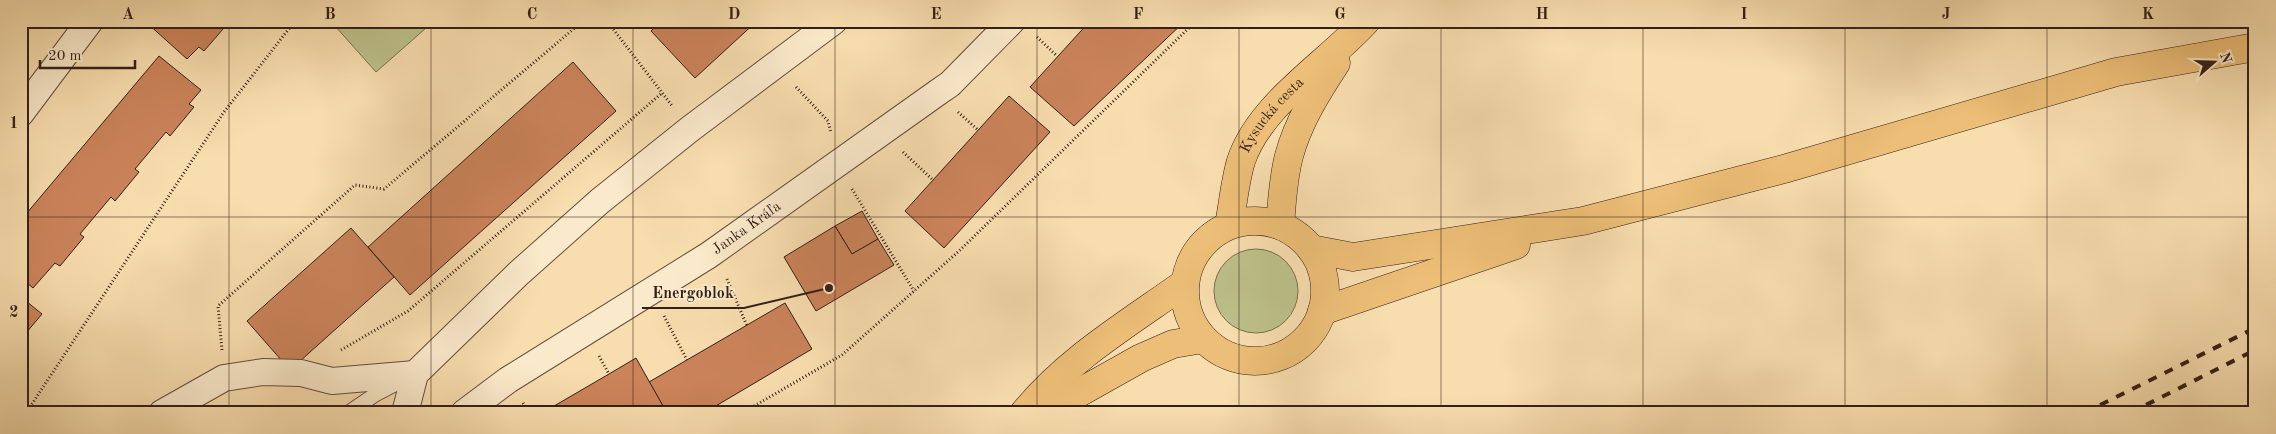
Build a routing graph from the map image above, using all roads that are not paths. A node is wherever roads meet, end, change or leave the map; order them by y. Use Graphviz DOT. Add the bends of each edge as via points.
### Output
graph roads {
  1 [pos="90,21"];
  2 [pos="834,21"];
  3 [pos="1361,26"];
  4 [pos="1022,27"];
  5 [pos="2255,47"];
  6 [pos="21,113"];
  7 [pos="1583,222"];
  8 [pos="1229,225"];
  9 [pos="1280,225"];
  10 [pos="1311,249"];
  11 [pos="1185,283"];
  12 [pos="1322,311"];
  13 [pos="1203,339"];
  14 [pos="415,374"];
  15 [pos="162,413"];
  16 [pos="348,413"];
  17 [pos="405,413"];
  18 [pos="464,413"];
  19 [pos="1024,413"];
  20 [pos="1043,413"];
  1 -- 6 [label="street"];
  2 -- 14 [label="street" via="600,201 519,273"];
  3 -- 8 [label="main road, Kysucká cesta" via="1291,91 1260,126 1242,160"];
  3 -- 9 [label="main road, Kysucká cesta" via="1312,100 1298,129 1289,156"];
  4 -- 18 [label="street, Janka Kráľa" via="950,84 715,250 508,380"];
  5 -- 7 [label="main road" via="2116,72 1784,169"];
  7 -- 10 [label="main road" via="1353,257"];
  7 -- 12 [label="main road"];
  8 -- 9 [label="main road" via="1254,220"];
  8 -- 11 [label="main road" via="1212,234 1199,248"];
  9 -- 10 [label="main road" via="1297,234"];
  10 -- 12 [label="main road" via="1321,266 1325,288"];
  11 -- 13 [label="main road" via="1188,313"];
  11 -- 19 [label="main road" via="1082,356 1043,389"];
  12 -- 13 [label="main road" via="1314,330 1299,346 1281,356 1260,361 1239,360 1220,352"];
  13 -- 20 [label="main road" via="1173,344 1142,358"];
  14 -- 15 [label="street" via="332,381 302,373 263,372 224,378"];
  14 -- 16 [label="lane"];
  14 -- 17 [label="street"];
}
